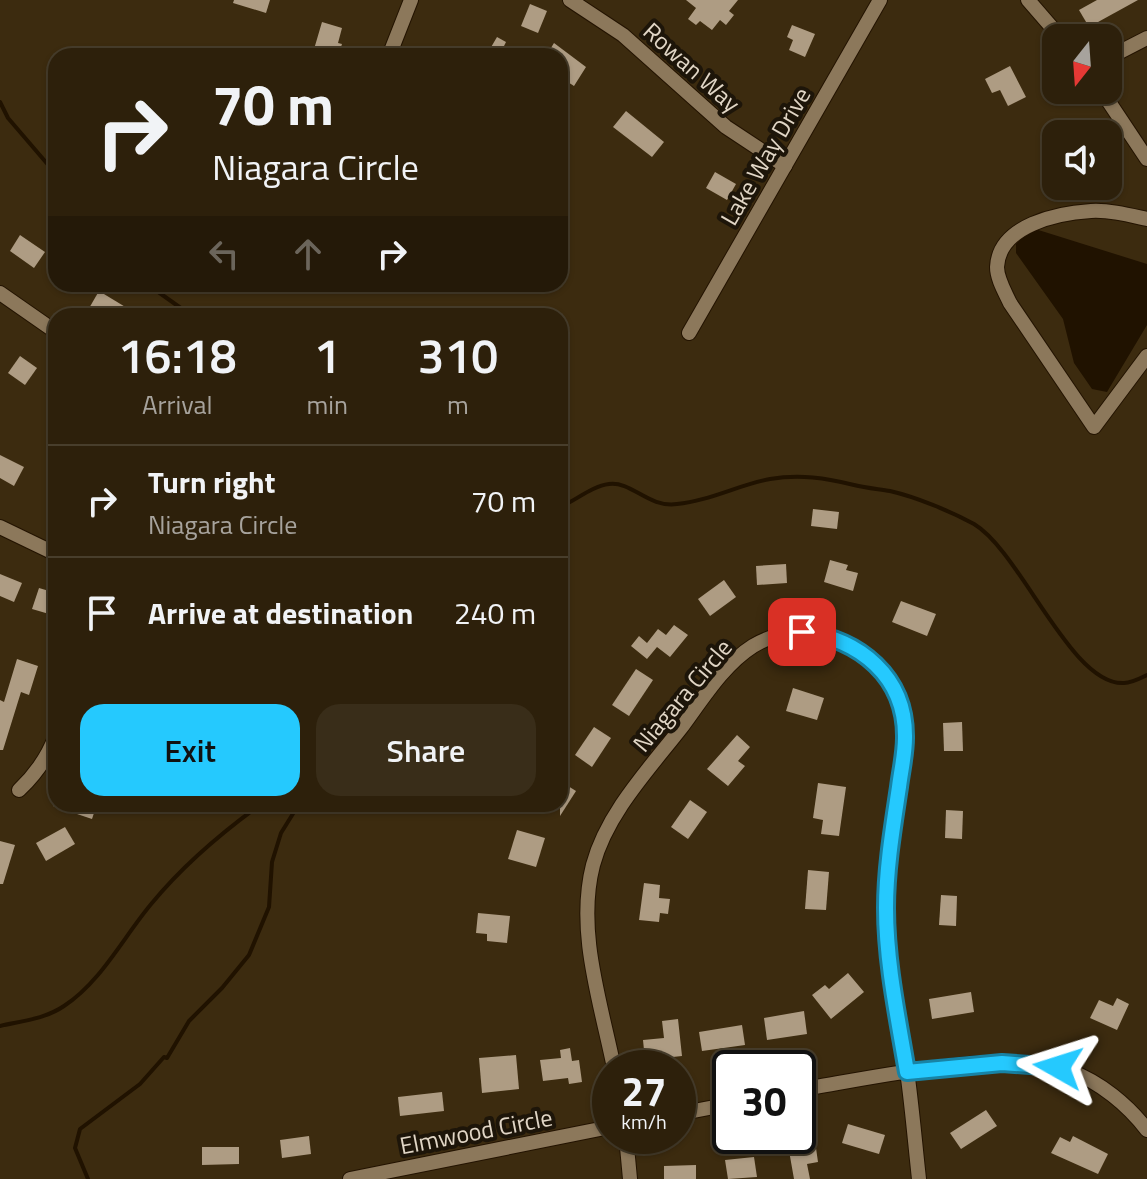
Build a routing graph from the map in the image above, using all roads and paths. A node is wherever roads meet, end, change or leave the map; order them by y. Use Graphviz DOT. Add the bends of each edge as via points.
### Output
graph roads {
  1 [pos="411,0"];
  2 [pos="570,0"];
  3 [pos="880,0"];
  4 [pos="1028,0"];
  5 [pos="1049,24"];
  6 [pos="1147,38"];
  7 [pos="392,48"];
  8 [pos="1122,51"];
  9 [pos="1110,104"];
  10 [pos="1147,159"];
  11 [pos="785,166"];
  12 [pos="1147,219"];
  13 [pos="0,293"];
  14 [pos="48,326"];
  15 [pos="689,333"];
  16 [pos="1147,356"];
  17 [pos="0,527"];
  18 [pos="48,550"];
  19 [pos="48,754"];
  20 [pos="19,790"];
  21 [pos="610,1050"];
  22 [pos="907,1072"];
  23 [pos="816,1087"];
  24 [pos="1147,1130"];
  25 [pos="592,1131"];
  26 [pos="628,1154"];
  27 [pos="350,1179"];
  28 [pos="630,1179"];
  29 [pos="919,1179"];
  1 -- 7 [label="street"];
  2 -- 11 [label="street, Rowan Way" via="623,35 726,127"];
  3 -- 11 [label="street, Lake Way Drive"];
  4 -- 5 [label="street"];
  6 -- 8 [label="street"];
  9 -- 10 [label="street"];
  11 -- 15 [label="street, Lake Way Drive"];
  12 -- 16 [label="street" via="1090,211 1040,222 1017,232 1002,250 997,268 1010,303 1094,427"];
  13 -- 14 [label="street"];
  17 -- 18 [label="street"];
  19 -- 20 [label="street"];
  21 -- 22 [label="street, Niagara Circle" via="587,915 598,850 628,796 734,662 765,641 802,632 846,643 872,659 890,681 904,718 886,909"];
  22 -- 23 [label="street"];
  22 -- 24 [label="street" via="1002,1063 1058,1067 1108,1092"];
  22 -- 29 [label="street, Niagara Circle"];
  25 -- 27 [label="street, Elmwood Circle"];
  26 -- 28 [label="street"];
}
